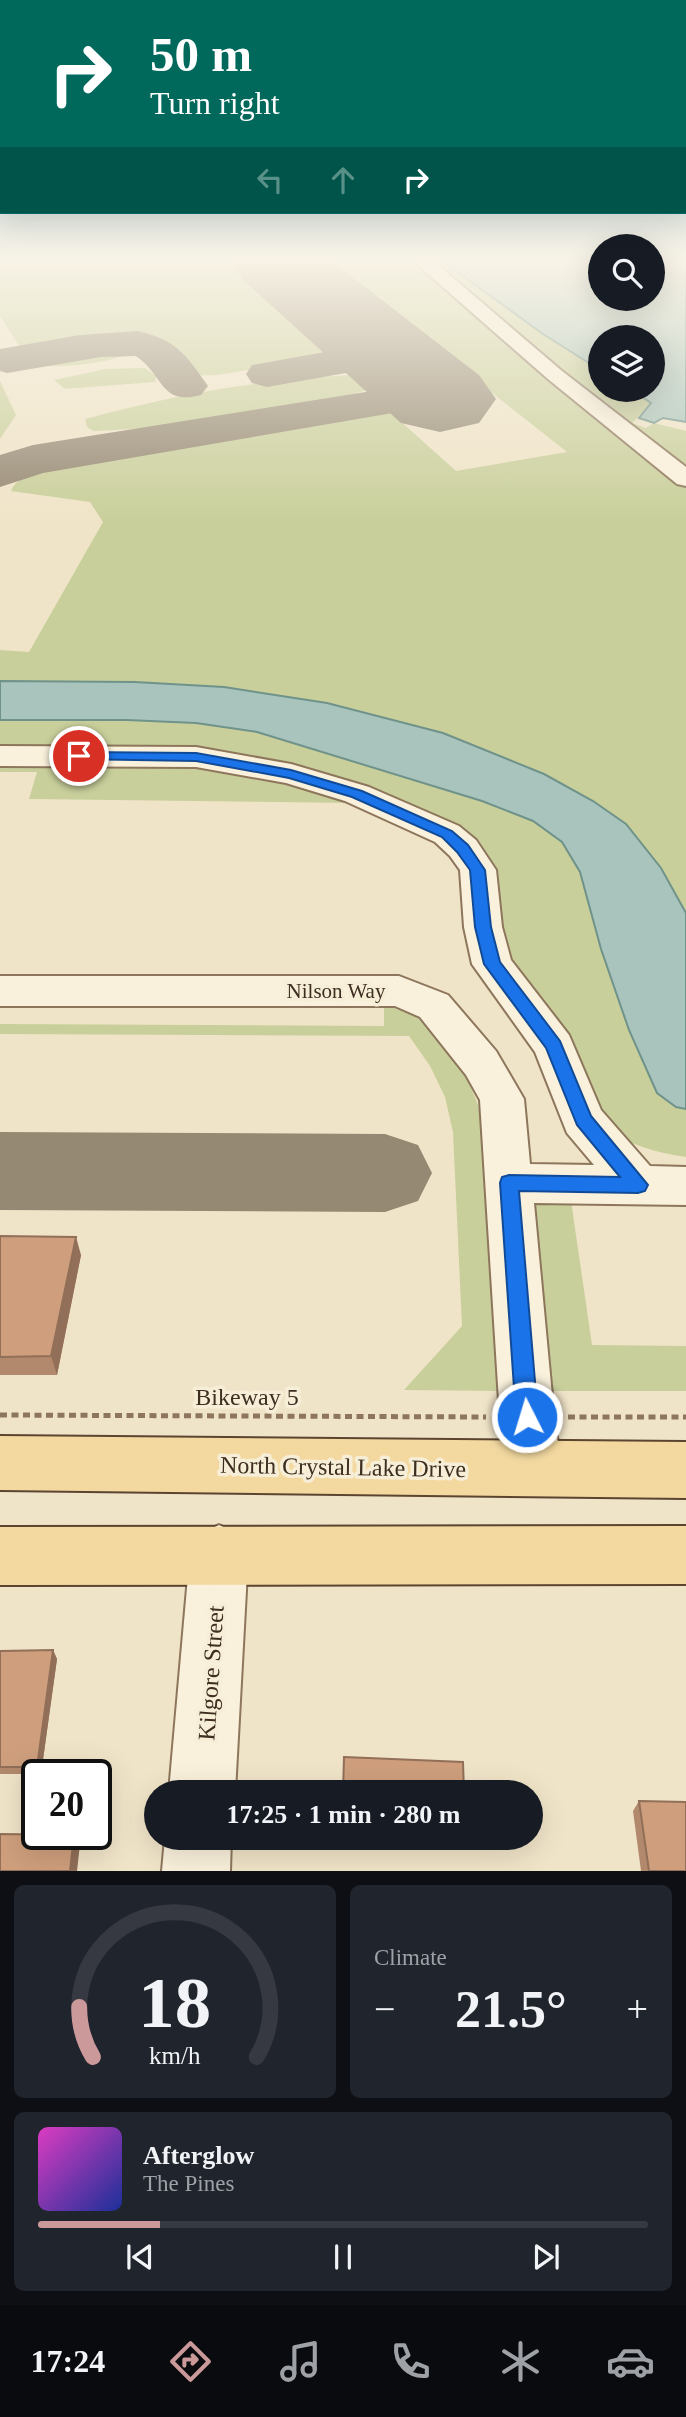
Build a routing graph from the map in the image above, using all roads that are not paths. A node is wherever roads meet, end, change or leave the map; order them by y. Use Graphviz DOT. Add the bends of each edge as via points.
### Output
graph roads {
  1 [pos="523,347"];
  2 [pos="686,479"];
  3 [pos="0,756"];
  4 [pos="0,991"];
  5 [pos="509,1183"];
  6 [pos="638,1185"];
  7 [pos="686,1186"];
  8 [pos="0,1463"];
  9 [pos="534,1469"];
  10 [pos="686,1470"];
  11 [pos="219,1555"];
  12 [pos="686,1555"];
  13 [pos="0,1556"];
  14 [pos="203,1780"];
  15 [pos="197,1850"];
  16 [pos="196,1871"];
  1 -- 2 [label="street"];
  3 -- 6 [label="street" via="196,757 291,774 357,794 447,834 478,870 492,964 554,1046 583,1120"];
  4 -- 5 [label="street, Nilson Way" via="399,991 434,1006 481,1063 502,1099"];
  5 -- 6 [label="street"];
  5 -- 9 [label="street, Nilson Way"];
  6 -- 7 [label="street"];
  8 -- 9 [label="main road, North Crystal Lake Drive"];
  9 -- 10 [label="main road, North Crystal Lake Drive"];
  11 -- 12 [label="main road"];
  11 -- 13 [label="main road"];
  11 -- 14 [label="street, Kilgore Street"];
  15 -- 16 [label="street"];
}
